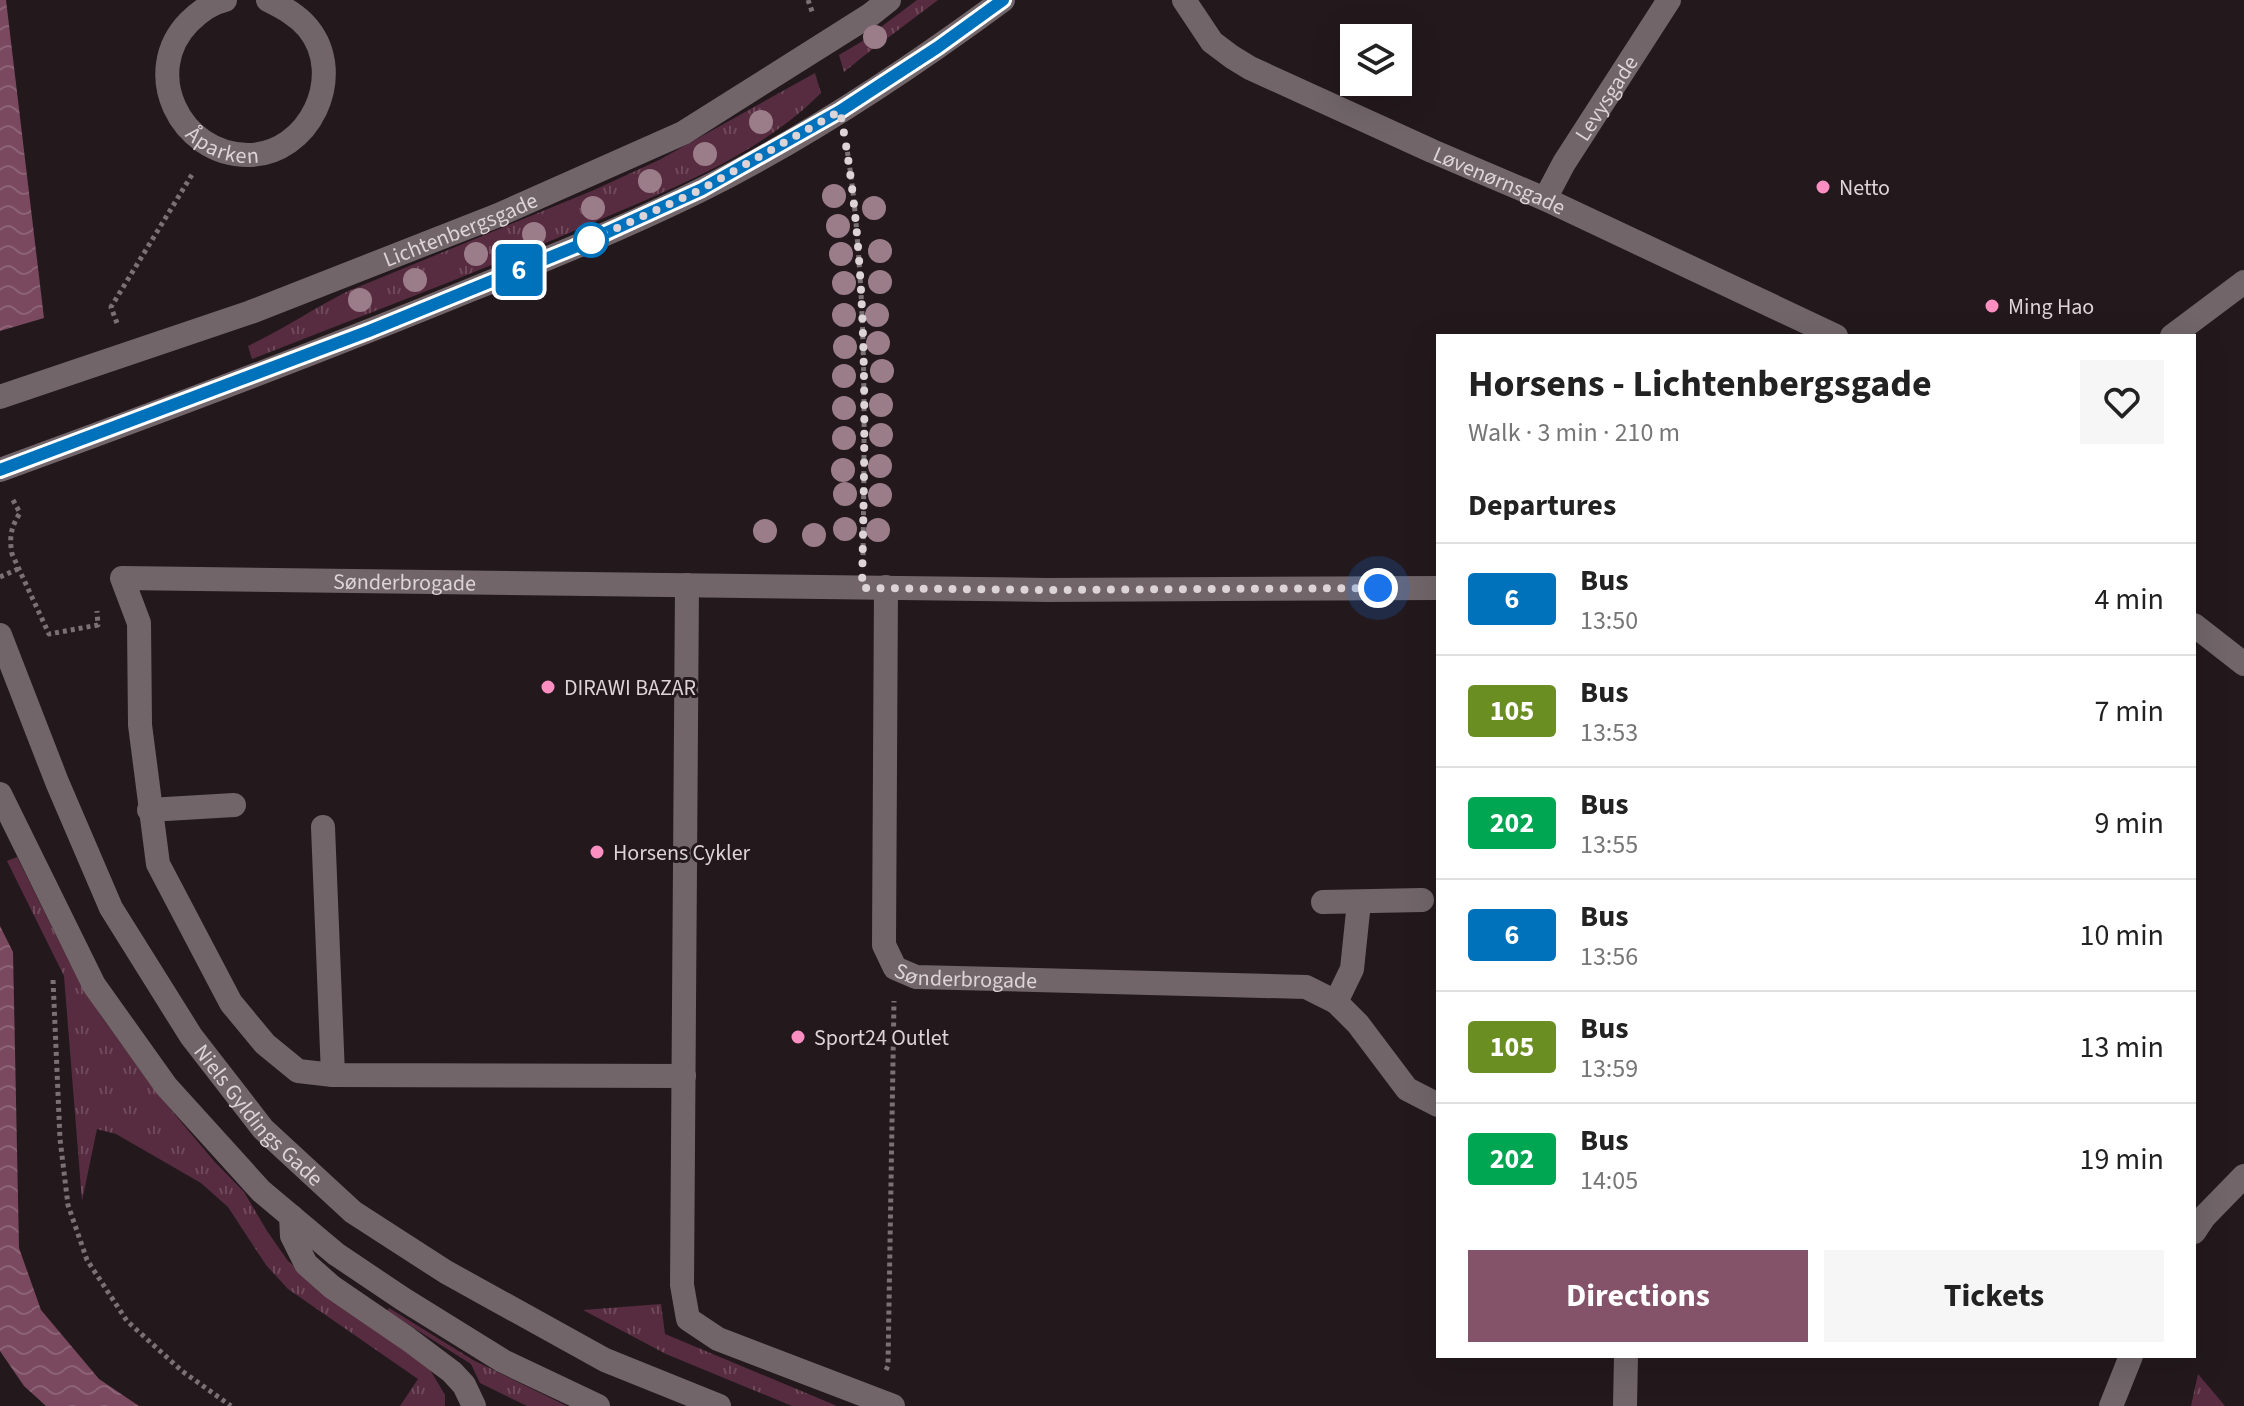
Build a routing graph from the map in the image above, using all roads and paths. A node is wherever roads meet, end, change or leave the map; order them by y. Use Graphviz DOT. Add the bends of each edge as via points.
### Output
graph roads {
  1 [pos="225,0"];
  2 [pos="268,0"];
  3 [pos="808,0"];
  4 [pos="889,0"];
  5 [pos="1003,0"];
  6 [pos="1184,0"];
  7 [pos="1669,0"];
  8 [pos="822,46"];
  9 [pos="840,111"];
  10 [pos="209,145"];
  11 [pos="1545,199"];
  12 [pos="2244,282"];
  13 [pos="1832,334"];
  14 [pos="2175,334"];
  15 [pos="129,353"];
  16 [pos="0,397"];
  17 [pos="3,478"];
  18 [pos="18,569"];
  19 [pos="0,577"];
  20 [pos="687,585"];
  21 [pos="874,588"];
  22 [pos="1436,588"];
  23 [pos="97,610"];
  24 [pos="2196,627"];
  25 [pos="0,635"];
  26 [pos="2244,664"];
  27 [pos="0,794"];
  28 [pos="234,805"];
  29 [pos="149,810"];
  30 [pos="323,827"];
  31 [pos="1422,900"];
  32 [pos="1323,902"];
  33 [pos="1359,902"];
  34 [pos="895,968"];
  35 [pos="52,972"];
  36 [pos="1336,1002"];
  37 [pos="333,1075"];
  38 [pos="684,1076"];
  39 [pos="1436,1104"];
  40 [pos="2244,1176"];
  41 [pos="291,1216"];
  42 [pos="2196,1229"];
  43 [pos="1626,1358"];
  44 [pos="2130,1358"];
  45 [pos="883,1402"];
  46 [pos="231,1406"];
  47 [pos="474,1406"];
  48 [pos="598,1406"];
  49 [pos="719,1406"];
  50 [pos="1625,1406"];
  51 [pos="2111,1406"];
  1 -- 10 [label="street, Åparken" via="199,12 182,29 167,68 176,113"];
  2 -- 10 [label="street, Åparken" via="292,12 310,30 321,54 324,80 317,109 289,141 269,151 248,155"];
  3 -- 8 [label="path"];
  4 -- 8 [label="street, Lichtenbergsgade"];
  5 -- 9 [label="street"];
  6 -- 11 [label="street, Løvenørnsgade" via="1212,42 1250,68"];
  7 -- 11 [label="street, Levysgade"];
  8 -- 15 [label="street, Lichtenbergsgade" via="683,133 496,216 251,312"];
  9 -- 17 [label="street" via="702,189 575,247"];
  9 -- 21 [label="path" via="851,171 861,299"];
  10 -- 15 [label="path" via="111,307"];
  11 -- 13 [label="street, Løvenørnsgade"];
  12 -- 14 [label="street"];
  15 -- 16 [label="street, Lichtenbergsgade"];
  17 -- 18 [label="path" via="20,513 10,540"];
  18 -- 19 [label="path"];
  18 -- 23 [label="path" via="49,634 98,625"];
  20 -- 21 [label="street, Sønderbrogade"];
  20 -- 29 [label="street, Sønderbrogade" via="122,578 139,623 140,725"];
  20 -- 38 [label="street"];
  21 -- 22 [label="street, Sønderbrogade"];
  21 -- 34 [label="street, Sønderbrogade" via="884,945"];
  24 -- 26 [label="street"];
  25 -- 49 [label="street, Niels Gyldings Gade" via="111,908 191,1036 263,1129 353,1212 446,1272 605,1360"];
  27 -- 41 [label="street" via="94,985 166,1086 261,1191"];
  28 -- 29 [label="street"];
  29 -- 37 [label="street" via="158,864 231,1003 265,1044 298,1071"];
  30 -- 37 [label="street"];
  31 -- 33 [label="street"];
  32 -- 33 [label="street"];
  33 -- 36 [label="street" via="1352,969"];
  34 -- 36 [label="street, Sønderbrogade" via="916,977 1306,987"];
  34 -- 45 [label="path" via="888,1366"];
  35 -- 46 [label="path" via="68,1205 87,1260 127,1321"];
  36 -- 39 [label="street, Sønderbrogade" via="1407,1089"];
  37 -- 38 [label="street"];
  38 -- 45 [label="street" via="682,1285 688,1319 718,1339"];
  40 -- 42 [label="street"];
  41 -- 47 [label="street" via="292,1236 306,1264 452,1372"];
  41 -- 48 [label="street" via="336,1254 503,1361"];
  43 -- 50 [label="street"];
  44 -- 51 [label="street"];
}
